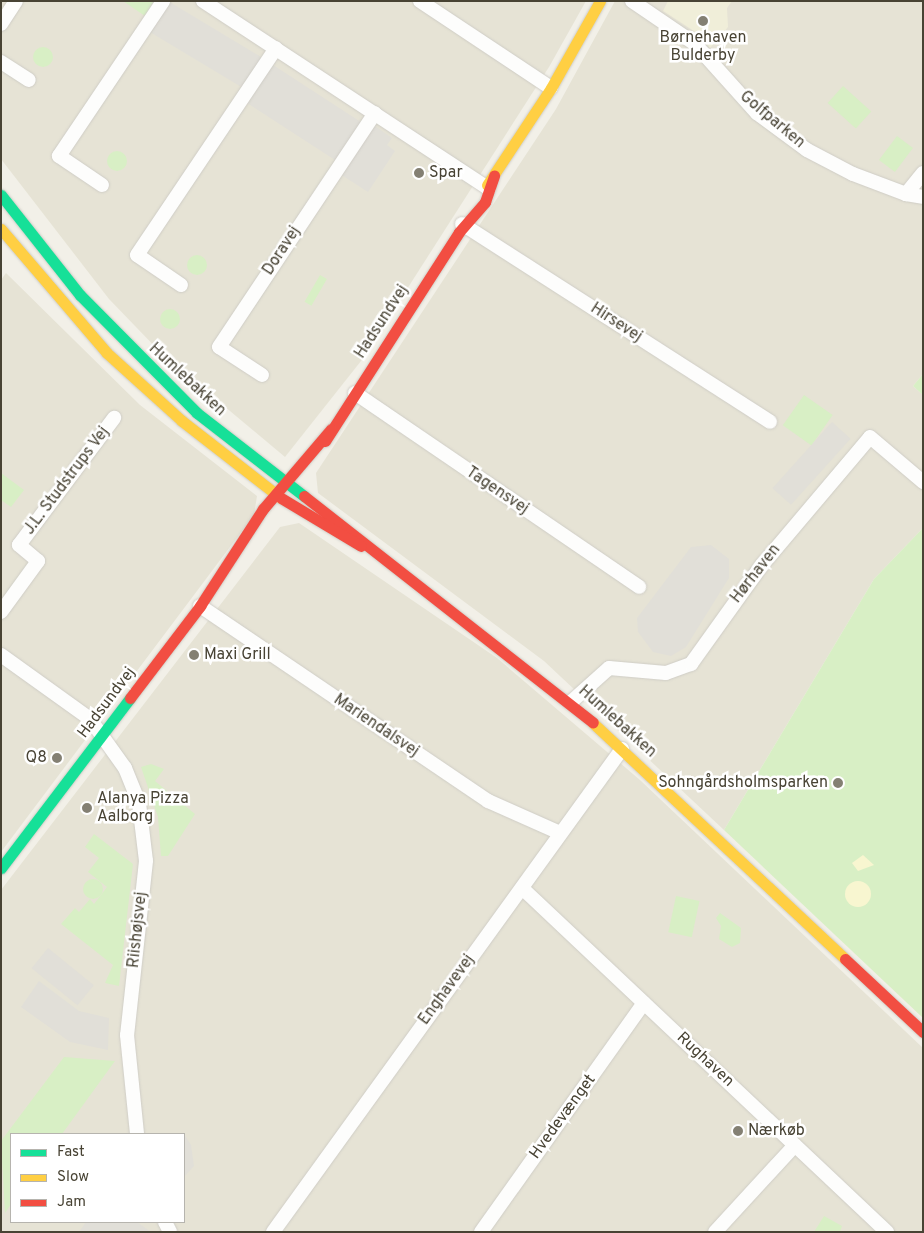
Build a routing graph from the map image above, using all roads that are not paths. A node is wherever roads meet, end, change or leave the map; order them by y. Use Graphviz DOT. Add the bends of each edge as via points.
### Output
graph roads {
  1 [pos="16,1"];
  2 [pos="163,1"];
  3 [pos="203,1"];
  4 [pos="420,1"];
  5 [pos="600,1"];
  6 [pos="632,1"];
  7 [pos="1,24"];
  8 [pos="276,48"];
  9 [pos="1,62"];
  10 [pos="29,80"];
  11 [pos="551,88"];
  12 [pos="375,113"];
  13 [pos="923,173"];
  14 [pos="490,184"];
  15 [pos="102,186"];
  16 [pos="906,194"];
  17 [pos="1,195"];
  18 [pos="923,197"];
  19 [pos="462,227"];
  20 [pos="1,229"];
  21 [pos="181,285"];
  22 [pos="262,375"];
  23 [pos="355,393"];
  24 [pos="114,418"];
  25 [pos="770,422"];
  26 [pos="923,482"];
  27 [pos="290,484"];
  28 [pos="279,498"];
  29 [pos="383,556"];
  30 [pos="639,587"];
  31 [pos="200,606"];
  32 [pos="1,612"];
  33 [pos="1,655"];
  34 [pos="571,702"];
  35 [pos="104,734"];
  36 [pos="622,749"];
  37 [pos="560,833"];
  38 [pos="1,868"];
  39 [pos="522,888"];
  40 [pos="644,1003"];
  41 [pos="923,1032"];
  42 [pos="137,1133"];
  43 [pos="795,1145"];
  44 [pos="273,1232"];
  45 [pos="481,1232"];
  46 [pos="715,1232"];
  47 [pos="888,1232"];
  1 -- 7 [label="street"];
  2 -- 15 [label="street" via="59,156"];
  3 -- 8 [label="street"];
  4 -- 11 [label="street"];
  5 -- 11 [label="street, Hadsundvej"];
  6 -- 16 [label="street, Golfparken" via="695,44 757,112 804,149 853,174"];
  8 -- 12 [label="street"];
  8 -- 21 [label="street" via="137,255"];
  9 -- 10 [label="street"];
  11 -- 14 [label="street, Hadsundvej"];
  12 -- 14 [label="street"];
  12 -- 22 [label="street, Doravej" via="219,347"];
  13 -- 16 [label="street"];
  14 -- 19 [label="street, Hadsundvej"];
  16 -- 18 [label="street, Golfparken"];
  17 -- 27 [label="street, Humlebakken" via="38,245 134,353 197,413"];
  19 -- 23 [label="street, Hadsundvej"];
  19 -- 25 [label="street, Hirsevej"];
  20 -- 28 [label="street, Humlebakken" via="107,353 190,427"];
  23 -- 27 [label="street, Hadsundvej"];
  23 -- 30 [label="street, Tagensvej"];
  24 -- 32 [label="street, J.L. Studstrups Vej" via="19,545 38,561"];
  26 -- 34 [label="street, Hørhaven" via="870,436 762,565 691,664 666,673 609,668"];
  27 -- 28 [label="street, Hadsundvej"];
  27 -- 29 [label="street, Humlebakken"];
  28 -- 29 [label="street, Humlebakken" via="327,531"];
  28 -- 31 [label="street, Hadsundvej"];
  29 -- 34 [label="street, Humlebakken"];
  31 -- 35 [label="street, Hadsundvej"];
  31 -- 37 [label="street, Mariendalsvej" via="488,801"];
  33 -- 35 [label="street"];
  34 -- 36 [label="street, Humlebakken"];
  35 -- 38 [label="street, Hadsundvej"];
  35 -- 42 [label="street, Riishøjsvej" via="125,768 145,827 146,861 127,1035"];
  36 -- 37 [label="street, Enghavevej"];
  36 -- 41 [label="street, Humlebakken"];
  37 -- 39 [label="street, Enghavevej"];
  39 -- 40 [label="street, Rughaven"];
  39 -- 44 [label="street, Enghavevej"];
  40 -- 43 [label="street, Rughaven"];
  40 -- 45 [label="street, Hvedevænget"];
  43 -- 46 [label="street"];
  43 -- 47 [label="street, Rughaven"];
}
